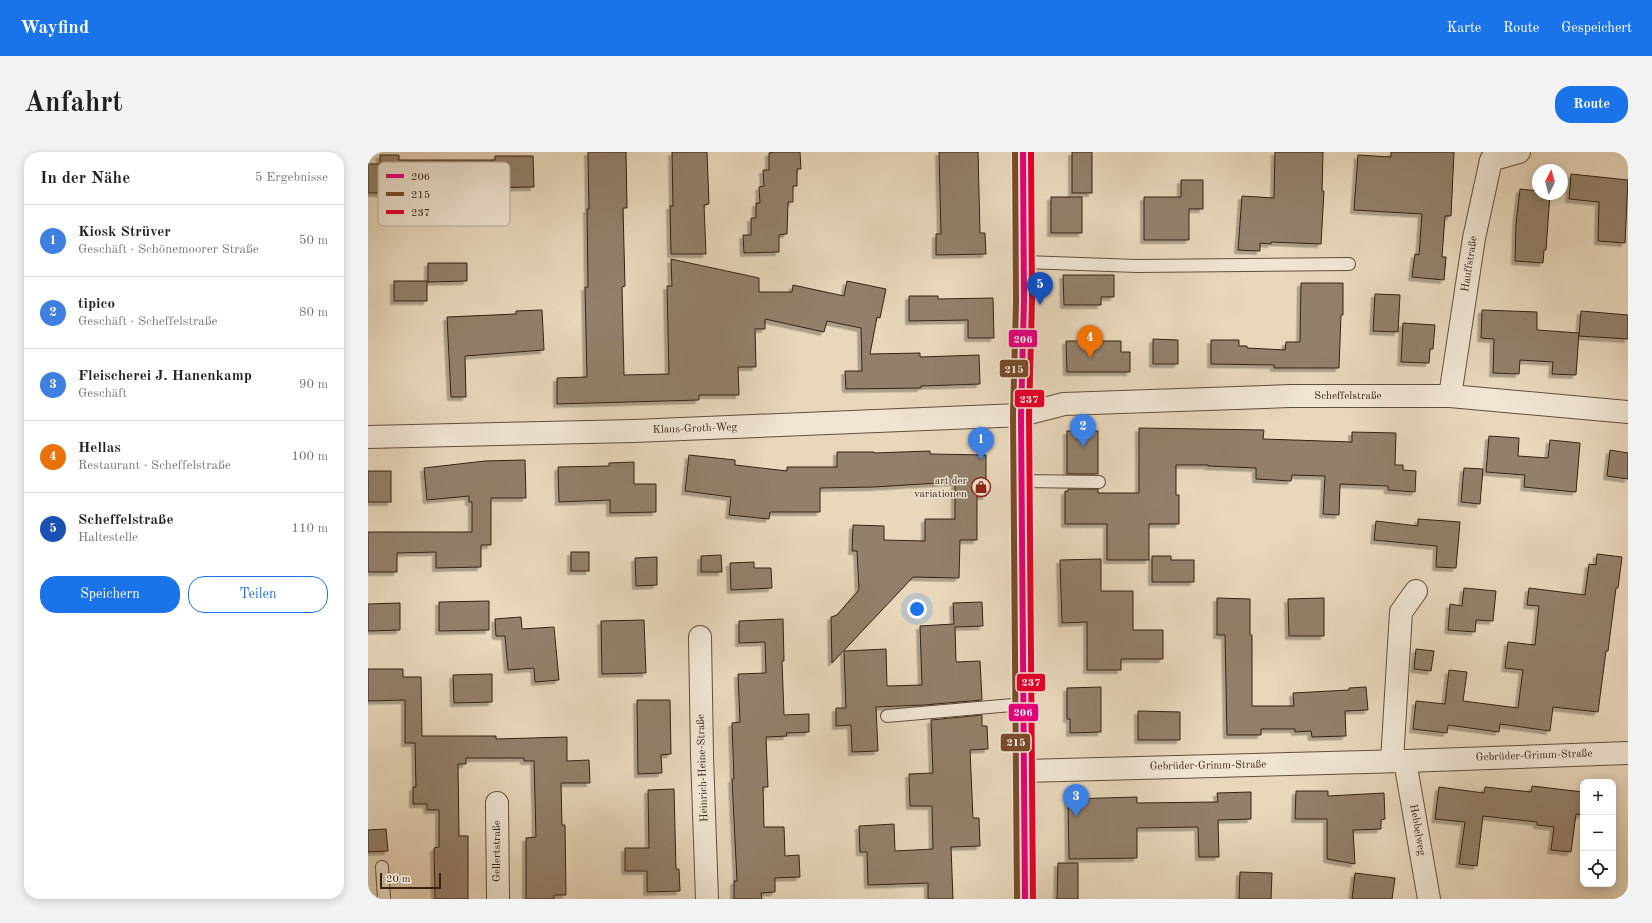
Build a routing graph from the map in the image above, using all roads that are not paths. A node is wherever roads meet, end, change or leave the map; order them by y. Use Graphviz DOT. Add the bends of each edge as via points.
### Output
graph roads {
  1 [pos="1023,152"];
  2 [pos="1518,152"];
  3 [pos="1024,262"];
  4 [pos="1349,264"];
  5 [pos="1450,396"];
  6 [pos="1628,412"];
  7 [pos="1021,415"];
  8 [pos="368,437"];
  9 [pos="1022,481"];
  10 [pos="1099,482"];
  11 [pos="1416,591"];
  12 [pos="700,637"];
  13 [pos="1024,704"];
  14 [pos="887,716"];
  15 [pos="1628,753"];
  16 [pos="1398,761"];
  17 [pos="1024,771"];
  18 [pos="497,803"];
  19 [pos="382,867"];
  20 [pos="384,899"];
  21 [pos="498,899"];
  22 [pos="707,899"];
  23 [pos="1024,899"];
  24 [pos="1428,899"];
  1 -- 3 [label="street"];
  2 -- 5 [label="street, Hauffstraße" via="1491,160 1474,238"];
  3 -- 4 [label="lane" via="1137,266"];
  3 -- 7 [label="street"];
  5 -- 6 [label="street, Scheffelstraße"];
  5 -- 7 [label="street, Scheffelstraße" via="1290,396 1064,404"];
  7 -- 8 [label="street, Klaus-Groth-Weg" via="634,431"];
  7 -- 9 [label="street"];
  9 -- 10 [label="lane"];
  9 -- 13 [label="street"];
  11 -- 16 [label="street" via="1401,612"];
  12 -- 22 [label="street, Heinrich-Heine-Straße"];
  13 -- 14 [label="lane"];
  13 -- 17 [label="street"];
  15 -- 16 [label="street, Gebrüder-Grimm-Straße"];
  16 -- 17 [label="street, Gebrüder-Grimm-Straße"];
  16 -- 24 [label="street, Hebbelweg"];
  17 -- 23 [label="street"];
  18 -- 21 [label="street, Gellertstraße"];
  19 -- 20 [label="lane"];
}
